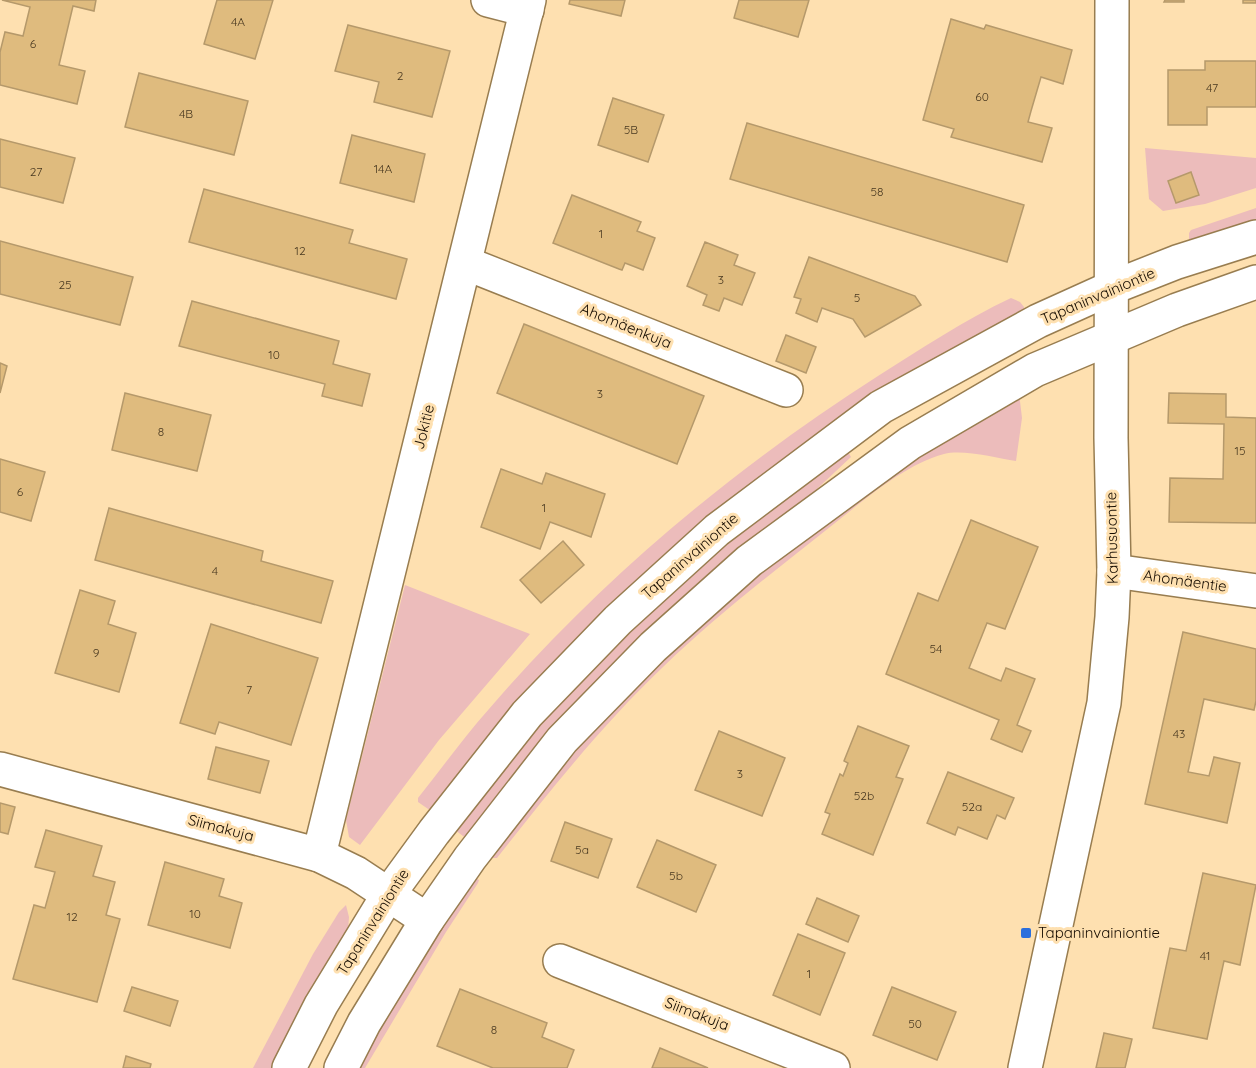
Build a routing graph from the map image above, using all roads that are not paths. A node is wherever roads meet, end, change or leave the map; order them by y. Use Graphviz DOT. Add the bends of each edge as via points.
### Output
graph roads {
  1 [pos="488,0"];
  2 [pos="1112,0"];
  3 [pos="528,5"];
  4 [pos="1256,237"];
  5 [pos="465,264"];
  6 [pos="1256,282"];
  7 [pos="1111,288"];
  8 [pos="1110,339"];
  9 [pos="786,390"];
  10 [pos="1113,571"];
  11 [pos="1256,591"];
  12 [pos="0,768"];
  13 [pos="319,855"];
  14 [pos="388,894"];
  15 [pos="427,920"];
  16 [pos="560,961"];
  17 [pos="289,1068"];
  18 [pos="341,1068"];
  19 [pos="833,1068"];
  20 [pos="1025,1068"];
  1 -- 3 [label="street"];
  2 -- 7 [label="street, Karhusuontie"];
  3 -- 5 [label="street, Jokitie"];
  4 -- 7 [label="street, Tapaninvainiontie"];
  5 -- 9 [label="street, Ahomäenkuja"];
  5 -- 13 [label="street, Jokitie"];
  6 -- 8 [label="street"];
  7 -- 8 [label="street, Karhusuontie"];
  7 -- 14 [label="street, Tapaninvainiontie" via="1038,321 881,407 717,530 618,620 527,714"];
  8 -- 10 [label="street, Karhusuontie"];
  8 -- 15 [label="street" via="1035,370 910,443 749,561 653,647 562,740"];
  10 -- 11 [label="street, Ahomäentie"];
  10 -- 20 [label="street, Karhusuontie" via="1104,703"];
  12 -- 13 [label="street, Siimakuja"];
  13 -- 14 [label="street, Siimakuja"];
  14 -- 15 [label="street, Siimakuja"];
  14 -- 17 [label="street, Tapaninvainiontie" via="321,1005"];
  15 -- 18 [label="street"];
  16 -- 19 [label="street, Siimakuja"];
}
